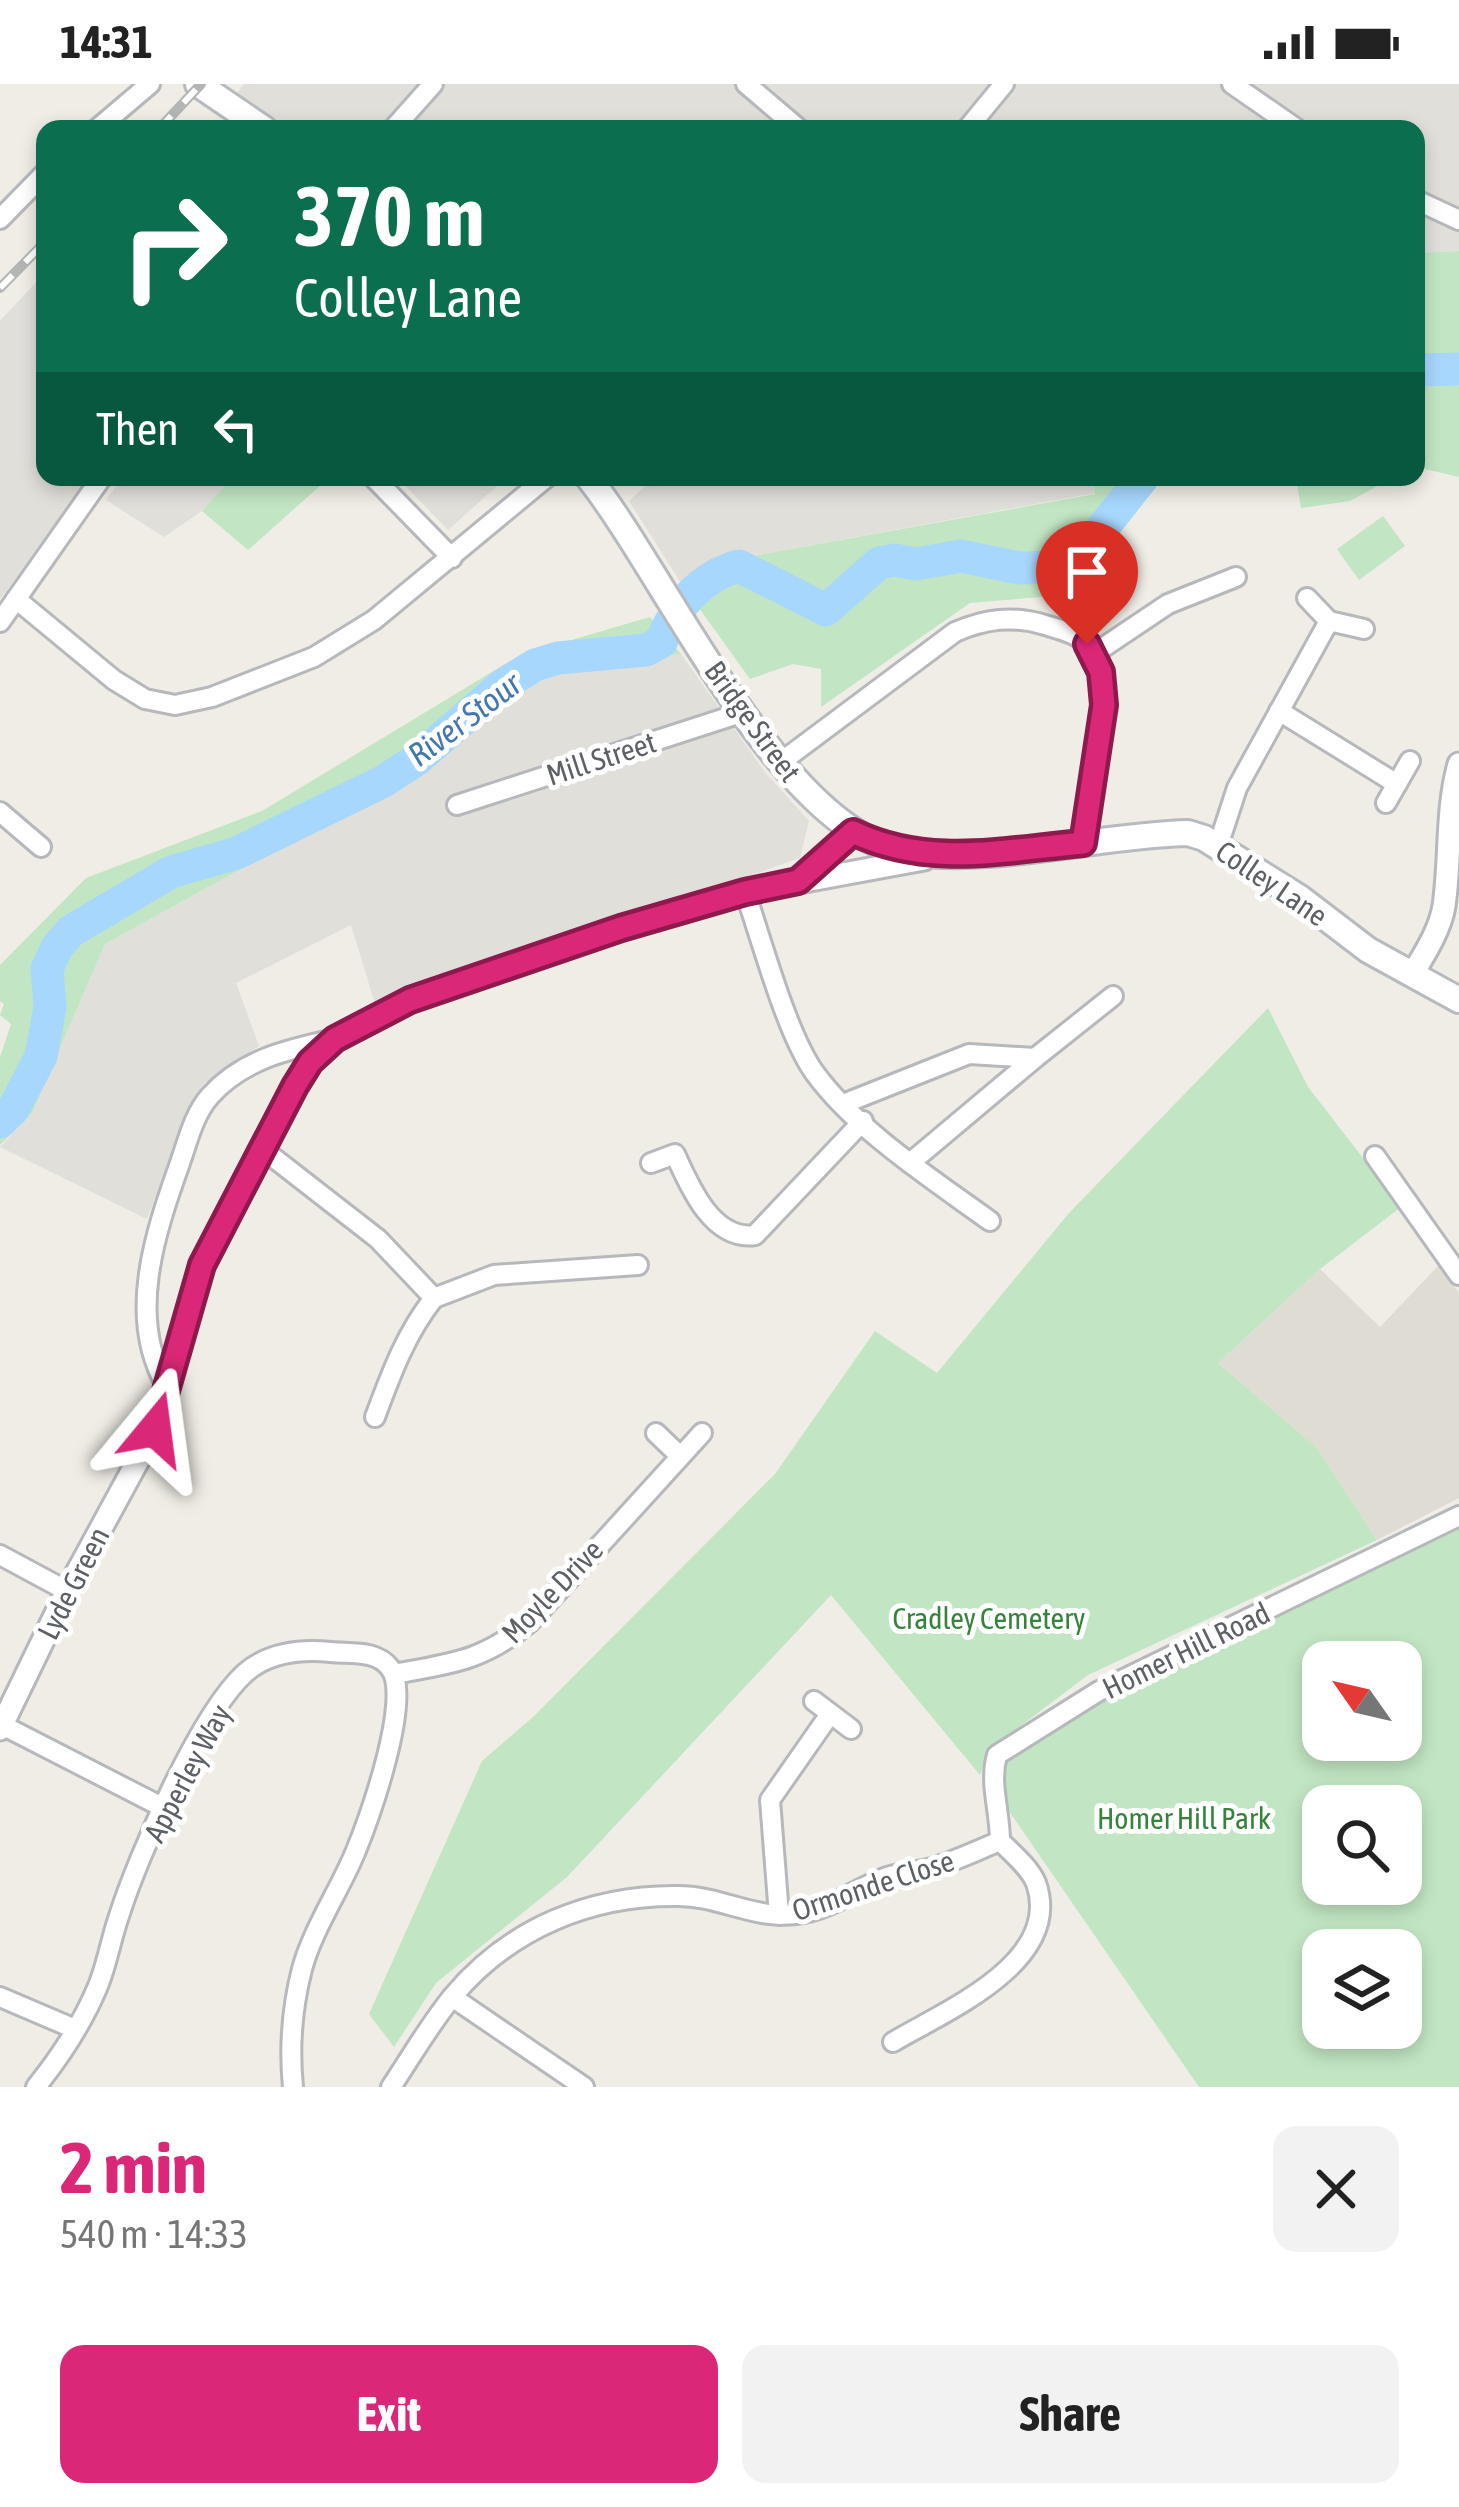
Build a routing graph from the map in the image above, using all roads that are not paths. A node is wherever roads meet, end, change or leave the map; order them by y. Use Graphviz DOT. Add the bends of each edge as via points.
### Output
graph roads {
  1 [pos="150,84"];
  2 [pos="198,84"];
  3 [pos="434,84"];
  4 [pos="746,84"];
  5 [pos="1004,84"];
  6 [pos="1232,84"];
  7 [pos="108,120"];
  8 [pos="250,120"];
  9 [pos="401,120"];
  10 [pos="789,120"];
  11 [pos="975,120"];
  12 [pos="1285,120"];
  13 [pos="36,182"];
  14 [pos="1425,204"];
  15 [pos="0,219"];
  16 [pos="1459,220"];
  17 [pos="96,486"];
  18 [pos="383,486"];
  19 [pos="536,486"];
  20 [pos="594,486"];
  21 [pos="452,558"];
  22 [pos="1236,578"];
  23 [pos="1307,598"];
  24 [pos="16,599"];
  25 [pos="1329,621"];
  26 [pos="0,622"];
  27 [pos="1364,629"];
  28 [pos="1093,655"];
  29 [pos="1279,711"];
  30 [pos="744,712"];
  31 [pos="781,761"];
  32 [pos="1410,761"];
  33 [pos="1459,764"];
  34 [pos="1397,784"];
  35 [pos="1386,803"];
  36 [pos="457,805"];
  37 [pos="0,812"];
  38 [pos="853,832"];
  39 [pos="1083,843"];
  40 [pos="1218,846"];
  41 [pos="41,847"];
  42 [pos="944,855"];
  43 [pos="798,881"];
  44 [pos="745,892"];
  45 [pos="1412,975"];
  46 [pos="1113,996"];
  47 [pos="1459,1000"];
  48 [pos="335,1039"];
  49 [pos="1035,1058"];
  50 [pos="843,1104"];
  51 [pos="863,1121"];
  52 [pos="261,1148"];
  53 [pos="1375,1156"];
  54 [pos="910,1162"];
  55 [pos="651,1163"];
  56 [pos="990,1221"];
  57 [pos="638,1264"];
  58 [pos="1459,1275"];
  59 [pos="434,1298"];
  60 [pos="167,1387"];
  61 [pos="375,1417"];
  62 [pos="702,1432"];
  63 [pos="656,1433"];
  64 [pos="679,1455"];
  65 [pos="1459,1516"];
  66 [pos="0,1556"];
  67 [pos="67,1592"];
  68 [pos="394,1674"];
  69 [pos="1,1727"];
  70 [pos="851,1729"];
  71 [pos="164,1808"];
  72 [pos="1000,1841"];
  73 [pos="778,1915"];
  74 [pos="0,1997"];
  75 [pos="452,1997"];
  76 [pos="75,2030"];
  77 [pos="893,2042"];
  78 [pos="36,2087"];
  79 [pos="293,2087"];
  80 [pos="391,2087"];
  81 [pos="584,2087"];
  1 -- 7 [label="street"];
  2 -- 8 [label="main road"];
  3 -- 9 [label="street"];
  4 -- 10 [label="street"];
  5 -- 11 [label="street"];
  6 -- 12 [label="street"];
  13 -- 15 [label="street"];
  14 -- 16 [label="street"];
  17 -- 24 [label="street"];
  18 -- 21 [label="street"];
  19 -- 21 [label="street"];
  20 -- 30 [label="main road, Bridge Street"];
  21 -- 24 [label="street" via="314,657 175,705 114,680"];
  22 -- 28 [label="street" via="1168,604"];
  23 -- 25 [label="street"];
  24 -- 26 [label="street"];
  25 -- 27 [label="street"];
  25 -- 29 [label="street"];
  28 -- 31 [label="street" via="1067,631 1029,620 978,622"];
  28 -- 39 [label="street" via="1104,705"];
  29 -- 34 [label="street"];
  29 -- 40 [label="street" via="1237,788"];
  30 -- 31 [label="main road, Bridge Street"];
  30 -- 36 [label="street, Mill Street"];
  31 -- 38 [label="main road, Bridge Street"];
  32 -- 34 [label="street"];
  33 -- 45 [label="street" via="1444,909"];
  34 -- 35 [label="street"];
  37 -- 41 [label="street"];
  38 -- 42 [label="main road, Colley Lane" via="894,850"];
  38 -- 43 [label="street, Lyde Green"];
  39 -- 40 [label="main road, Colley Lane" via="1189,833"];
  39 -- 42 [label="main road, Colley Lane"];
  40 -- 45 [label="main road, Colley Lane"];
  42 -- 43 [label="street, Lyde Green"];
  43 -- 44 [label="street, Lyde Green"];
  44 -- 48 [label="street, Lyde Green" via="410,1000"];
  44 -- 50 [label="street" via="807,1060"];
  45 -- 47 [label="main road, Colley Lane"];
  46 -- 49 [label="street" via="1086,1005"];
  48 -- 52 [label="street, Lyde Green" via="310,1062"];
  48 -- 60 [label="street" via="240,1070 195,1119 157,1226 147,1287 148,1338"];
  49 -- 50 [label="street" via="969,1054"];
  49 -- 54 [label="street"];
  50 -- 51 [label="street"];
  51 -- 54 [label="street"];
  51 -- 55 [label="street" via="744,1237 696,1202 684,1150"];
  52 -- 59 [label="street" via="378,1239"];
  52 -- 60 [label="street, Lyde Green" via="202,1265"];
  53 -- 58 [label="street"];
  54 -- 56 [label="street"];
  57 -- 59 [label="street" via="494,1275"];
  59 -- 61 [label="street" via="399,1355"];
  60 -- 67 [label="street, Lyde Green" via="155,1429"];
  62 -- 64 [label="street, Moyle Drive"];
  63 -- 64 [label="street"];
  64 -- 68 [label="street, Moyle Drive" via="501,1646"];
  65 -- 72 [label="street, Homer Hill Road" via="1099,1691 997,1755 991,1774"];
  66 -- 67 [label="street"];
  67 -- 69 [label="street, Lyde Green"];
  68 -- 71 [label="street, Apperley Way" via="372,1655 314,1650 272,1657 246,1672"];
  68 -- 79 [label="street" via="382,1771 303,1966 292,2024"];
  69 -- 71 [label="street"];
  70 -- 73 [label="street" via="822,1707 770,1801"];
  71 -- 76 [label="street, Apperley Way"];
  72 -- 73 [label="street, Ormonde Close" via="888,1877 842,1901"];
  72 -- 77 [label="street" via="1035,1879 1040,1903 1022,1958"];
  73 -- 75 [label="street, Ormonde Close" via="684,1896 598,1902 533,1930"];
  74 -- 76 [label="street"];
  75 -- 80 [label="street, Ormonde Close"];
  75 -- 81 [label="street"];
  76 -- 78 [label="street, Apperley Way"];
}
